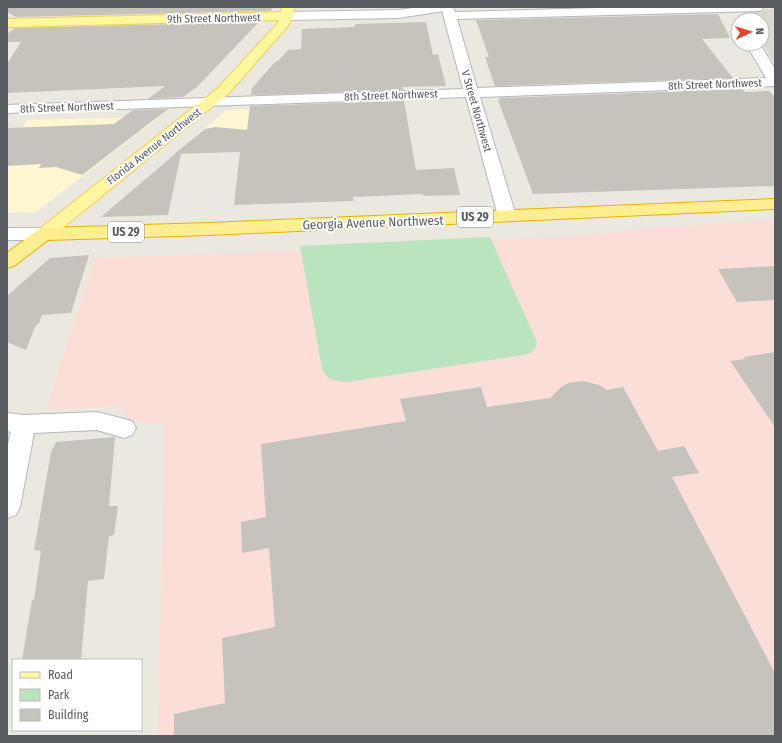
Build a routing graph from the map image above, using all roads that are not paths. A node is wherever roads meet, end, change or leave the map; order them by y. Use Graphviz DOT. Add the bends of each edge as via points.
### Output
graph roads {
  1 [pos="731,7"];
  2 [pos="758,7"];
  3 [pos="447,10"];
  4 [pos="287,12"];
  5 [pos="7,24"];
  6 [pos="758,52"];
  7 [pos="775,81"];
  8 [pos="472,92"];
  9 [pos="210,102"];
  10 [pos="7,109"];
  11 [pos="775,204"];
  12 [pos="507,216"];
  13 [pos="7,234"];
  14 [pos="44,234"];
  15 [pos="7,262"];
  16 [pos="16,423"];
  17 [pos="124,428"];
  18 [pos="7,507"];
  1 -- 2 [label="street, 9th Street Northwest"];
  1 -- 3 [label="street, 9th Street Northwest"];
  3 -- 4 [label="street, 9th Street Northwest" via="398,14"];
  3 -- 8 [label="street, V Street Northwest"];
  4 -- 5 [label="main road, 9th Street Northwest"];
  4 -- 9 [label="main road, Florida Avenue Northwest" via="282,26 228,86"];
  6 -- 7 [label="street"];
  7 -- 8 [label="street, 8th Street Northwest"];
  8 -- 9 [label="street, 8th Street Northwest"];
  8 -- 12 [label="street, V Street Northwest"];
  9 -- 10 [label="street, 8th Street Northwest"];
  9 -- 14 [label="main road, Florida Avenue Northwest"];
  11 -- 12 [label="highway, Georgia Avenue Northwest / US 29"];
  12 -- 14 [label="highway, Georgia Avenue Northwest / US 29"];
  13 -- 14 [label="street"];
  14 -- 15 [label="highway, Florida Avenue Northwest"];
  16 -- 17 [label="street" via="97,421"];
  16 -- 18 [label="street"];
}
